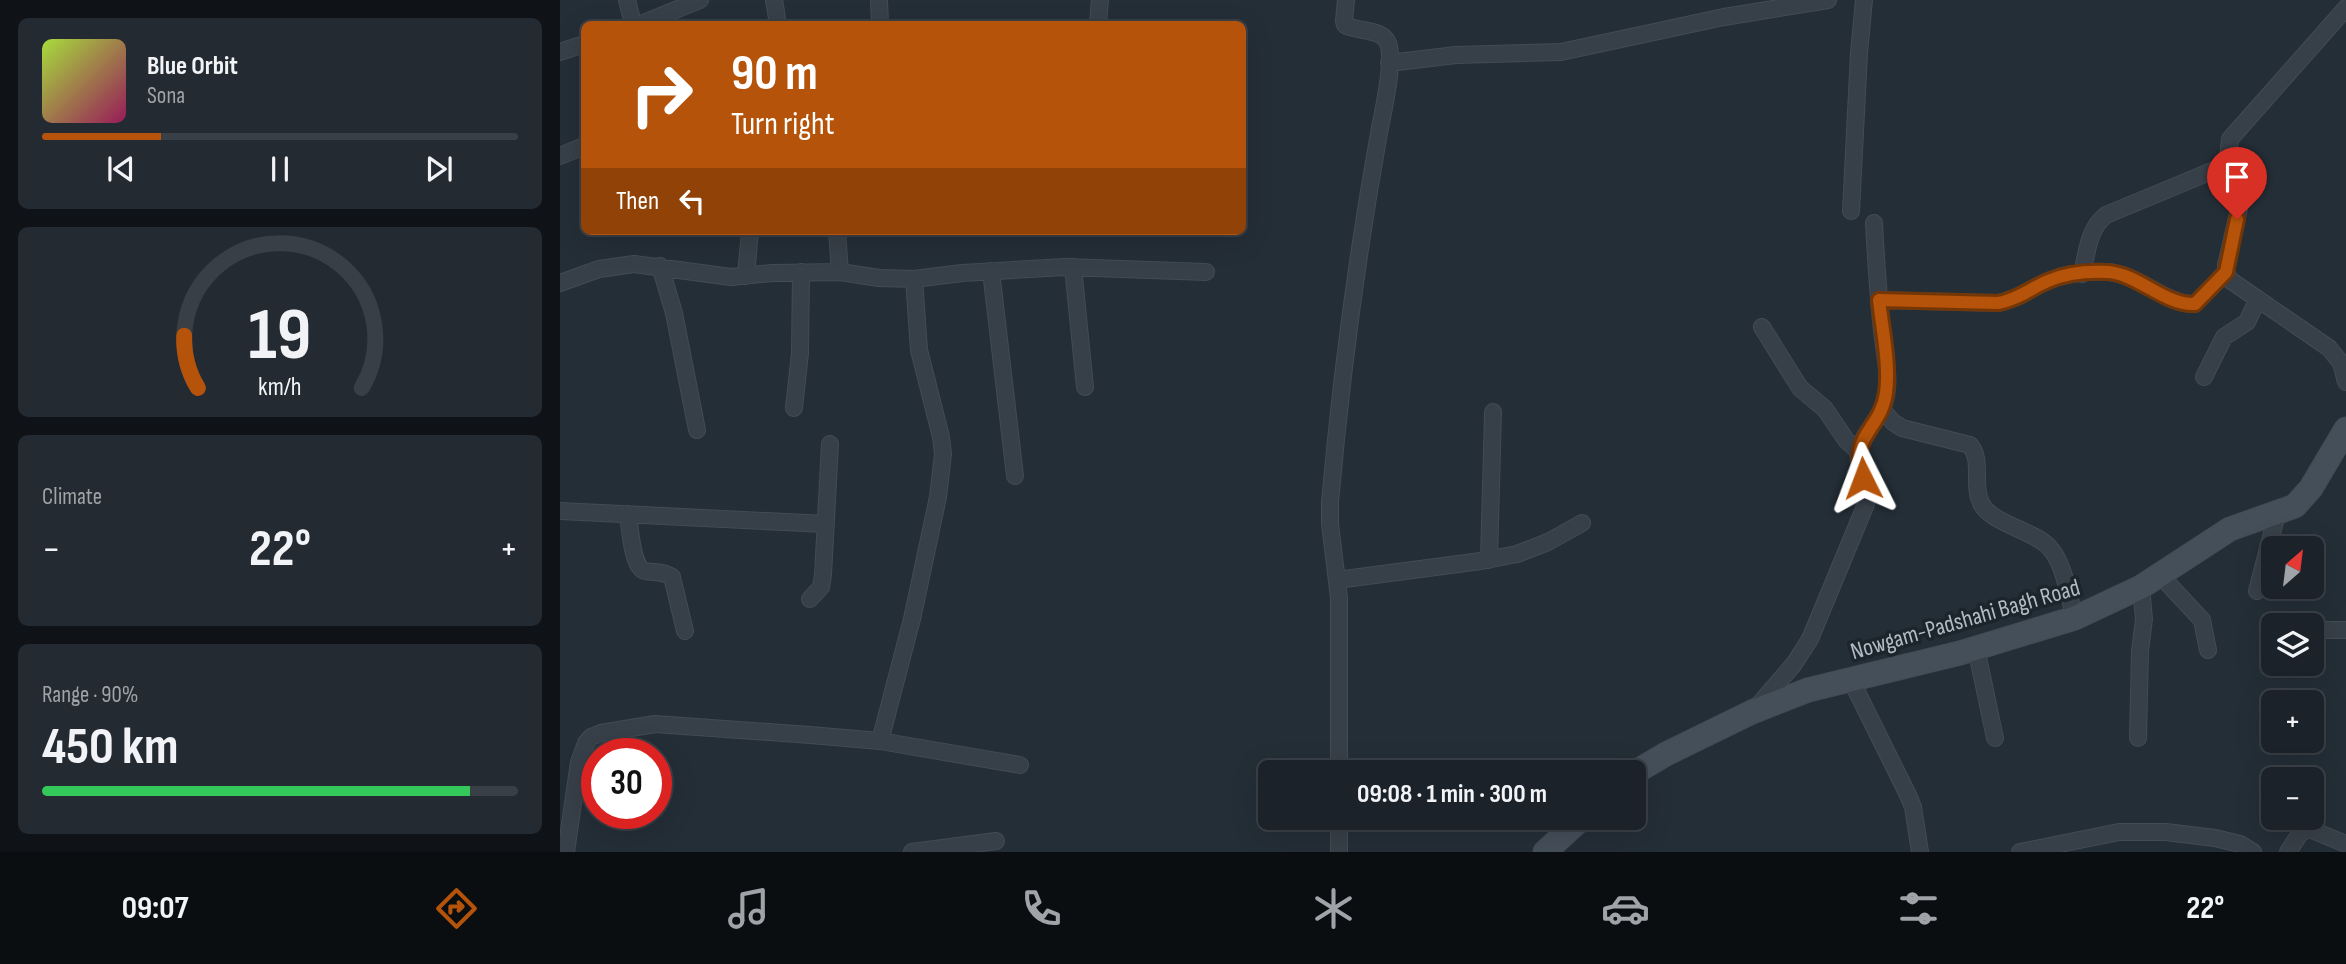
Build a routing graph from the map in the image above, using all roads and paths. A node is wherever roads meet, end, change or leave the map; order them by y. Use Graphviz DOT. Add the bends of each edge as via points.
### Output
graph roads {
  1 [pos="627,0"];
  2 [pos="700,0"];
  3 [pos="774,0"];
  4 [pos="879,0"];
  5 [pos="1100,0"];
  6 [pos="1346,0"];
  7 [pos="1828,0"];
  8 [pos="1864,0"];
  9 [pos="1723,8"];
  10 [pos="2346,8"];
  11 [pos="632,21"];
  12 [pos="648,21"];
  13 [pos="778,21"];
  14 [pos="880,21"];
  15 [pos="1098,21"];
  16 [pos="581,45"];
  17 [pos="560,52"];
  18 [pos="1389,63"];
  19 [pos="581,147"];
  20 [pos="560,156"];
  21 [pos="2231,163"];
  22 [pos="1851,211"];
  23 [pos="1874,223"];
  24 [pos="750,235"];
  25 [pos="837,235"];
  26 [pos="660,266"];
  27 [pos="1073,267"];
  28 [pos="991,271"];
  29 [pos="801,272"];
  30 [pos="840,272"];
  31 [pos="1206,272"];
  32 [pos="2226,272"];
  33 [pos="2082,274"];
  34 [pos="746,276"];
  35 [pos="914,279"];
  36 [pos="560,283"];
  37 [pos="2258,299"];
  38 [pos="1879,300"];
  39 [pos="1762,327"];
  40 [pos="2204,377"];
  41 [pos="2346,382"];
  42 [pos="1085,387"];
  43 [pos="794,408"];
  44 [pos="1882,410"];
  45 [pos="1493,412"];
  46 [pos="2346,429"];
  47 [pos="697,430"];
  48 [pos="830,444"];
  49 [pos="1859,452"];
  50 [pos="1015,476"];
  51 [pos="560,511"];
  52 [pos="628,514"];
  53 [pos="2277,514"];
  54 [pos="1582,523"];
  55 [pos="826,524"];
  56 [pos="1489,560"];
  57 [pos="2160,575"];
  58 [pos="1337,580"];
  59 [pos="2141,587"];
  60 [pos="2257,591"];
  61 [pos="810,599"];
  62 [pos="2075,618"];
  63 [pos="2324,630"];
  64 [pos="2346,630"];
  65 [pos="685,631"];
  66 [pos="1976,648"];
  67 [pos="2208,650"];
  68 [pos="1851,680"];
  69 [pos="1752,712"];
  70 [pos="1995,738"];
  71 [pos="2138,738"];
  72 [pos="880,741"];
  73 [pos="1339,760"];
  74 [pos="1020,765"];
  75 [pos="1646,766"];
  76 [pos="1339,830"];
  77 [pos="1569,830"];
  78 [pos="996,841"];
  79 [pos="2346,844"];
  80 [pos="566,852"];
  81 [pos="912,852"];
  82 [pos="1339,852"];
  83 [pos="1545,852"];
  84 [pos="1920,852"];
  85 [pos="2020,852"];
  86 [pos="2253,852"];
  87 [pos="2288,852"];
  1 -- 11 [label="street"];
  2 -- 12 [label="street"];
  3 -- 13 [label="street"];
  4 -- 14 [label="street"];
  5 -- 15 [label="street"];
  6 -- 18 [label="street" via="1345,25 1383,36 1388,42"];
  7 -- 9 [label="street"];
  8 -- 22 [label="street"];
  9 -- 18 [label="street" via="1561,52 1456,55"];
  10 -- 21 [label="street" via="2230,139"];
  16 -- 17 [label="street"];
  18 -- 58 [label="street" via="1338,412 1330,524"];
  19 -- 20 [label="street"];
  21 -- 32 [label="street" via="2242,196"];
  21 -- 33 [label="street" via="2106,215 2092,232"];
  23 -- 38 [label="street"];
  24 -- 34 [label="street"];
  25 -- 30 [label="street"];
  26 -- 34 [label="street"];
  26 -- 36 [label="street" via="619,265"];
  26 -- 47 [label="street"];
  27 -- 28 [label="street"];
  27 -- 31 [label="street"];
  27 -- 42 [label="street"];
  28 -- 35 [label="street"];
  28 -- 50 [label="street"];
  29 -- 30 [label="street"];
  29 -- 34 [label="street"];
  29 -- 43 [label="street"];
  30 -- 35 [label="street"];
  32 -- 33 [label="street" via="2201,300 2189,304 2118,274"];
  32 -- 37 [label="street" via="2230,280"];
  33 -- 38 [label="street" via="2048,281 1998,303"];
  35 -- 72 [label="street" via="919,350 943,454 912,619"];
  37 -- 40 [label="street" via="2247,322 2224,337"];
  37 -- 41 [label="street" via="2329,348 2341,363"];
  38 -- 44 [label="street" via="1887,388"];
  39 -- 49 [label="street" via="1800,388 1825,409"];
  44 -- 49 [label="street"];
  44 -- 62 [label="street" via="1902,428 1970,445 1975,453 1980,502 1989,512 2048,546 2059,562"];
  45 -- 56 [label="street"];
  46 -- 53 [label="main road, Nowgam-Padshahi Bagh Road" via="2302,500"];
  48 -- 55 [label="street"];
  49 -- 69 [label="street" via="1868,493 1860,521 1810,639"];
  51 -- 52 [label="street"];
  52 -- 55 [label="street"];
  52 -- 65 [label="street" via="636,564 643,571 672,577"];
  53 -- 57 [label="main road, Nowgam-Padshahi Bagh Road" via="2216,536"];
  53 -- 60 [label="street"];
  54 -- 56 [label="street" via="1548,542"];
  55 -- 61 [label="street" via="822,582"];
  56 -- 58 [label="street"];
  57 -- 59 [label="main road, Nowgam-Padshahi Bagh Road"];
  57 -- 67 [label="street" via="2197,614"];
  58 -- 73 [label="street"];
  59 -- 62 [label="main road, Nowgam-Padshahi Bagh Road"];
  59 -- 71 [label="street" via="2144,620"];
  62 -- 66 [label="main road, Nowgam-Padshahi Bagh Road"];
  63 -- 64 [label="street"];
  66 -- 68 [label="main road, Nowgam-Padshahi Bagh Road"];
  66 -- 70 [label="street"];
  68 -- 69 [label="main road, Nowgam-Padshahi Bagh Road" via="1808,690"];
  68 -- 84 [label="street" via="1913,807"];
  69 -- 75 [label="main road, Nowgam-Padshahi Bagh Road"];
  72 -- 74 [label="street"];
  72 -- 80 [label="street" via="654,724 601,733 586,743 579,762"];
  76 -- 82 [label="street"];
  77 -- 83 [label="main road"];
  78 -- 81 [label="street"];
  79 -- 87 [label="street" via="2308,828"];
  85 -- 86 [label="street" via="2119,832 2166,832 2216,838"];
}
